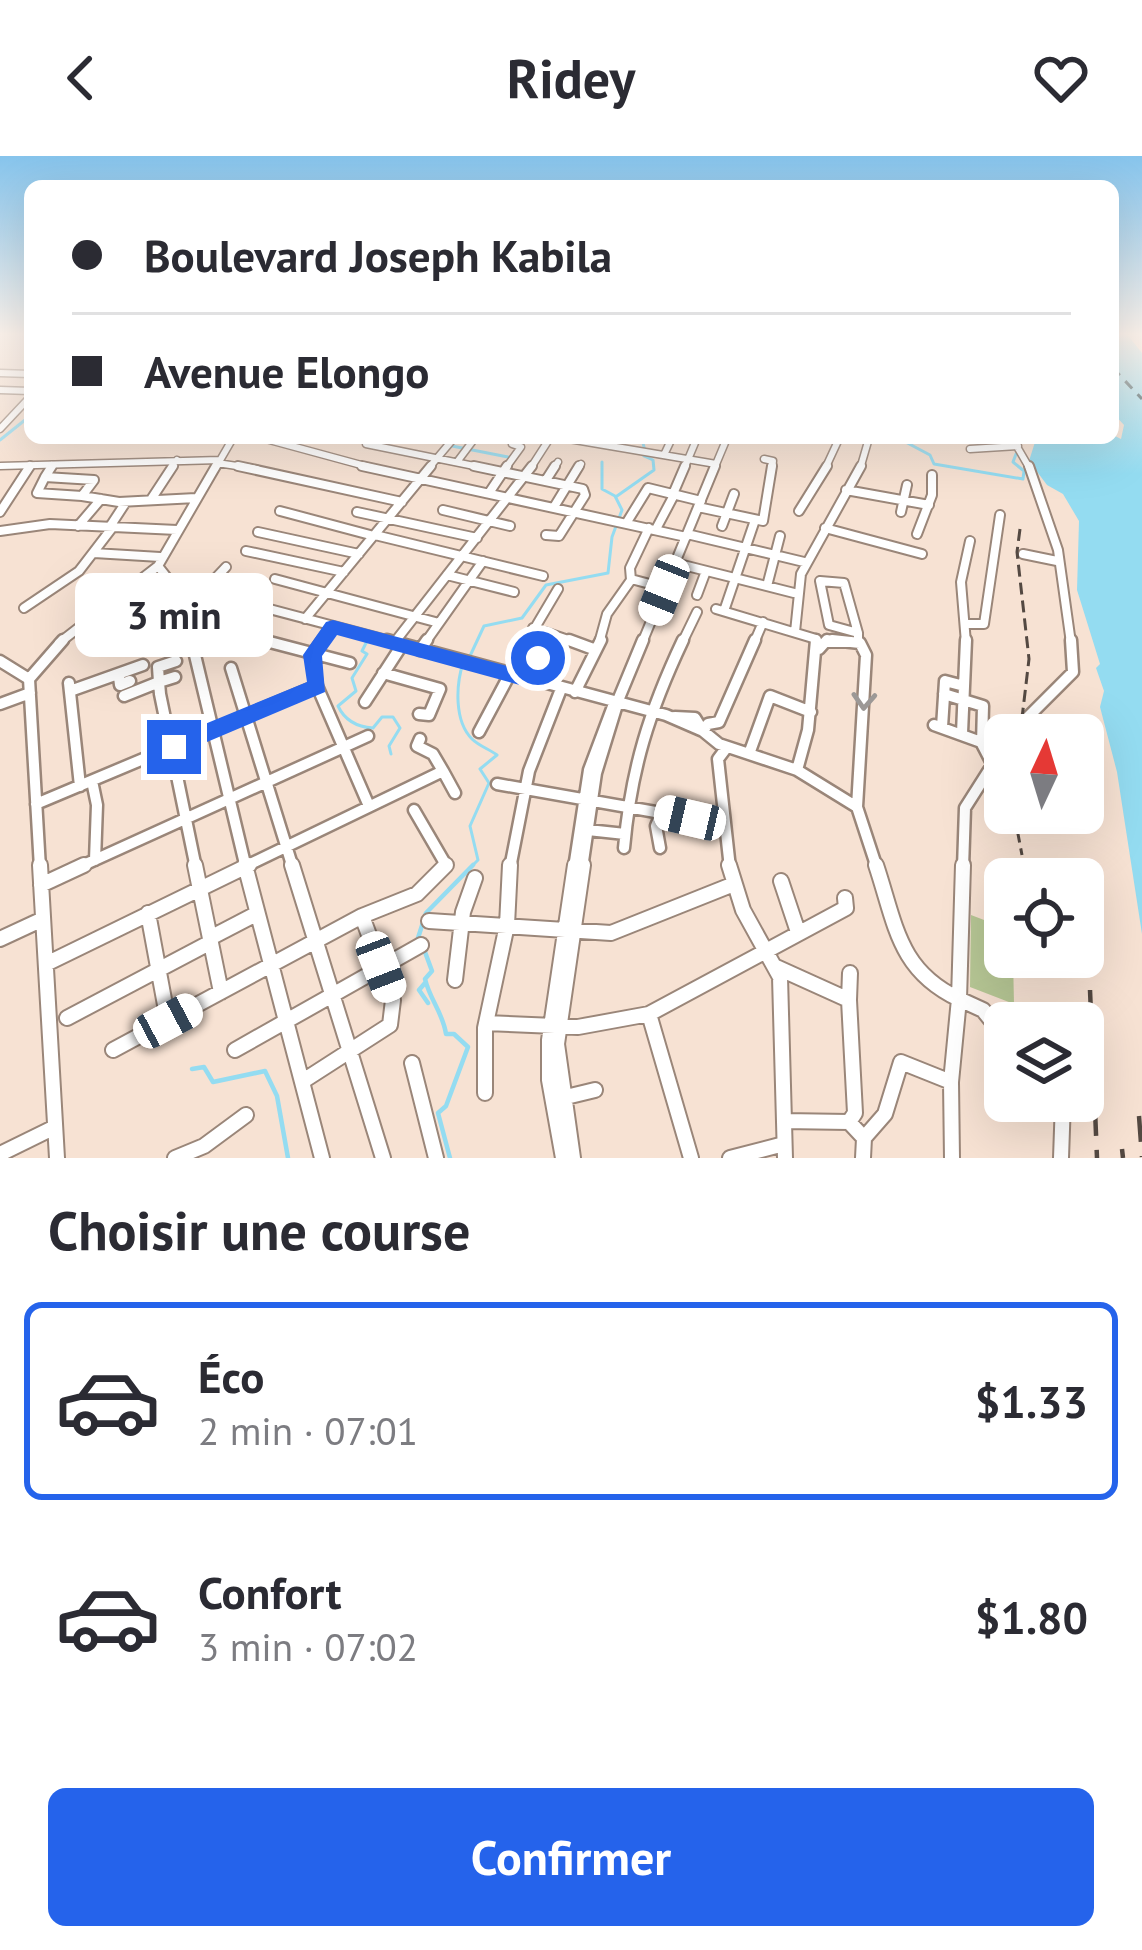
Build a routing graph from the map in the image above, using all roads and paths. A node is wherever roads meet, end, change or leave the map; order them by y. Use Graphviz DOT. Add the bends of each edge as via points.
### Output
graph roads {
  1 [pos="24,401"];
  2 [pos="0,429"];
  3 [pos="230,444"];
  4 [pos="294,444"];
  5 [pos="366,444"];
  6 [pos="449,444"];
  7 [pos="470,444"];
  8 [pos="512,444"];
  9 [pos="546,444"];
  10 [pos="599,444"];
  11 [pos="669,444"];
  12 [pos="695,444"];
  13 [pos="724,444"];
  14 [pos="837,444"];
  15 [pos="867,444"];
  16 [pos="1018,448"];
  17 [pos="970,449"];
  18 [pos="664,455"];
  19 [pos="438,458"];
  20 [pos="764,459"];
  21 [pos="177,460"];
  22 [pos="688,460"];
  23 [pos="219,462"];
  24 [pos="457,462"];
  25 [pos="558,462"];
  26 [pos="581,464"];
  27 [pos="716,464"];
  28 [pos="52,465"];
  29 [pos="0,466"];
  30 [pos="30,466"];
  31 [pos="506,471"];
  32 [pos="932,475"];
  33 [pos="45,476"];
  34 [pos="526,476"];
  35 [pos="421,479"];
  36 [pos="546,481"];
  37 [pos="567,485"];
  38 [pos="907,485"];
  39 [pos="16,488"];
  40 [pos="0,489"];
  41 [pos="846,490"];
  42 [pos="489,493"];
  43 [pos="673,494"];
  44 [pos="734,494"];
  45 [pos="82,496"];
  46 [pos="152,498"];
  47 [pos="510,498"];
  48 [pos="196,499"];
  49 [pos="101,500"];
  50 [pos="904,500"];
  51 [pos="126,502"];
  52 [pos="401,502"];
  53 [pos="700,504"];
  54 [pos="928,505"];
  55 [pos="554,507"];
  56 [pos="443,510"];
  57 [pos="280,511"];
  58 [pos="0,512"];
  59 [pos="356,512"];
  60 [pos="575,512"];
  61 [pos="799,512"];
  62 [pos="902,512"];
  63 [pos="727,513"];
  64 [pos="1000,514"];
  65 [pos="388,518"];
  66 [pos="755,520"];
  67 [pos="489,521"];
  68 [pos="622,522"];
  69 [pos="78,526"];
  70 [pos="510,526"];
  71 [pos="722,526"];
  72 [pos="110,528"];
  73 [pos="653,528"];
  74 [pos="825,528"];
  75 [pos="177,530"];
  76 [pos="0,531"];
  77 [pos="258,532"];
  78 [pos="917,534"];
  79 [pos="374,535"];
  80 [pos="546,535"];
  81 [pos="687,535"];
  82 [pos="780,536"];
  83 [pos="477,538"];
  84 [pos="970,541"];
  85 [pos="746,548"];
  86 [pos="246,551"];
  87 [pos="94,553"];
  88 [pos="359,554"];
  89 [pos="922,554"];
  90 [pos="1022,554"];
  91 [pos="775,555"];
  92 [pos="463,556"];
  93 [pos="483,561"];
  94 [pos="1057,561"];
  95 [pos="159,562"];
  96 [pos="804,562"];
  97 [pos="675,563"];
  98 [pos="226,567"];
  99 [pos="706,571"];
  100 [pos="344,572"];
  101 [pos="447,575"];
  102 [pos="543,576"];
  103 [pos="736,578"];
  104 [pos="275,579"];
  105 [pos="631,579"];
  106 [pos="471,581"];
  107 [pos="767,586"];
  108 [pos="665,588"];
  109 [pos="557,589"];
  110 [pos="962,590"];
  111 [pos="202,591"];
  112 [pos="514,592"];
  113 [pos="794,592"];
  114 [pos="326,594"];
  115 [pos="432,594"];
  116 [pos="697,596"];
  117 [pos="987,596"];
  118 [pos="456,601"];
  119 [pos="23,608"];
  120 [pos="697,612"];
  121 [pos="179,616"];
  122 [pos="415,616"];
  123 [pos="305,619"];
  124 [pos="763,622"];
  125 [pos="439,623"];
  126 [pos="967,624"];
  127 [pos="333,627"];
  128 [pos="533,628"];
  129 [pos="232,631"];
  130 [pos="795,632"];
  131 [pos="858,638"];
  132 [pos="260,640"];
  133 [pos="821,643"];
  134 [pos="398,644"];
  135 [pos="420,650"];
  136 [pos="596,650"];
  137 [pos="539,654"];
  138 [pos="312,655"];
  139 [pos="0,661"];
  140 [pos="176,661"];
  141 [pos="350,664"];
  142 [pos="143,665"];
  143 [pos="232,668"];
  144 [pos="14,670"];
  145 [pos="0,673"];
  146 [pos="383,674"];
  147 [pos="507,674"];
  148 [pos="175,677"];
  149 [pos="527,679"];
  150 [pos="159,682"];
  151 [pos="29,686"];
  152 [pos="317,686"];
  153 [pos="964,686"];
  154 [pos="568,691"];
  155 [pos="944,694"];
  156 [pos="124,695"];
  157 [pos="964,700"];
  158 [pos="618,701"];
  159 [pos="365,702"];
  160 [pos="0,704"];
  161 [pos="650,710"];
  162 [pos="811,712"];
  163 [pos="419,714"];
  164 [pos="1031,714"];
  165 [pos="247,716"];
  166 [pos="210,731"];
  167 [pos="703,731"];
  168 [pos="479,732"];
  169 [pos="962,734"];
  170 [pos="368,736"];
  171 [pos="420,739"];
  172 [pos="982,744"];
  173 [pos="174,747"];
  174 [pos="728,747"];
  175 [pos="343,748"];
  176 [pos="984,748"];
  177 [pos="749,754"];
  178 [pos="442,770"];
  179 [pos="797,770"];
  180 [pos="984,781"];
  181 [pos="268,782"];
  182 [pos="86,784"];
  183 [pos="497,784"];
  184 [pos="527,787"];
  185 [pos="455,793"];
  186 [pos="589,797"];
  187 [pos="228,800"];
  188 [pos="628,804"];
  189 [pos="36,805"];
  190 [pos="369,806"];
  191 [pos="857,807"];
  192 [pos="414,810"];
  193 [pos="662,812"];
  194 [pos="722,813"];
  195 [pos="186,819"];
  196 [pos="588,830"];
  197 [pos="289,845"];
  198 [pos="660,848"];
  199 [pos="95,860"];
  200 [pos="244,866"];
  201 [pos="475,878"];
  202 [pos="781,881"];
  203 [pos="734,884"];
  204 [pos="41,885"];
  205 [pos="200,889"];
  206 [pos="845,898"];
  207 [pos="148,913"];
  208 [pos="256,914"];
  209 [pos="362,916"];
  210 [pos="43,920"];
  211 [pos="429,921"];
  212 [pos="461,923"];
  213 [pos="507,926"];
  214 [pos="575,929"];
  215 [pos="798,932"];
  216 [pos="0,939"];
  217 [pos="210,940"];
  218 [pos="317,940"];
  219 [pos="421,945"];
  220 [pos="770,959"];
  221 [pos="46,964"];
  222 [pos="270,966"];
  223 [pos="381,967"];
  224 [pos="159,972"];
  225 [pos="850,973"];
  226 [pos="455,980"];
  227 [pos="221,992"];
  228 [pos="334,994"];
  229 [pos="959,999"];
  230 [pos="849,1000"];
  231 [pos="984,1011"];
  232 [pos="649,1014"];
  233 [pos="67,1018"];
  234 [pos="168,1021"];
  235 [pos="286,1021"];
  236 [pos="486,1023"];
  237 [pos="555,1028"];
  238 [pos="235,1050"];
  239 [pos="113,1051"];
  240 [pos="353,1052"];
  241 [pos="412,1063"];
  242 [pos="304,1081"];
  243 [pos="951,1082"];
  244 [pos="595,1090"];
  245 [pos="485,1093"];
  246 [pos="562,1097"];
  247 [pos="246,1115"];
  248 [pos="784,1121"];
  249 [pos="849,1122"];
  250 [pos="1062,1122"];
  251 [pos="55,1126"];
  252 [pos="864,1138"];
  253 [pos="784,1151"];
  254 [pos="0,1154"];
  255 [pos="57,1158"];
  256 [pos="175,1158"];
  257 [pos="322,1158"];
  258 [pos="383,1158"];
  259 [pos="436,1158"];
  260 [pos="563,1158"];
  261 [pos="573,1158"];
  262 [pos="691,1158"];
  263 [pos="730,1158"];
  264 [pos="863,1158"];
  265 [pos="952,1158"];
  266 [pos="1061,1158"];
  1 -- 2 [label="street"];
  3 -- 23 [label="street"];
  4 -- 35 [label="street" via="307,454"];
  5 -- 19 [label="street"];
  6 -- 19 [label="street"];
  7 -- 24 [label="street"];
  8 -- 31 [label="street" via="521,446"];
  9 -- 34 [label="street"];
  10 -- 18 [label="street"];
  11 -- 18 [label="street"];
  12 -- 22 [label="street"];
  13 -- 27 [label="street"];
  14 -- 61 [label="street"];
  15 -- 41 [label="street"];
  16 -- 17 [label="street"];
  16 -- 94 [label="street"];
  18 -- 22 [label="street"];
  19 -- 24 [label="street"];
  19 -- 35 [label="street"];
  20 -- 66 [label="street" via="773,461 769,497 763,521"];
  21 -- 23 [label="street"];
  21 -- 28 [label="street"];
  21 -- 46 [label="street"];
  22 -- 27 [label="street"];
  22 -- 43 [label="street"];
  23 -- 48 [label="street"];
  23 -- 52 [label="street"];
  24 -- 31 [label="street"];
  25 -- 36 [label="street"];
  26 -- 37 [label="street"];
  27 -- 53 [label="street"];
  28 -- 30 [label="street"];
  28 -- 33 [label="street"];
  29 -- 30 [label="street"];
  30 -- 39 [label="street"];
  31 -- 34 [label="street"];
  31 -- 42 [label="street"];
  32 -- 54 [label="street"];
  33 -- 45 [label="street" via="37,494"];
  33 -- 45 [label="street" via="94,479"];
  34 -- 36 [label="street"];
  34 -- 47 [label="street"];
  35 -- 42 [label="street"];
  35 -- 52 [label="street"];
  36 -- 37 [label="street"];
  37 -- 55 [label="street"];
  37 -- 60 [label="street" via="583,489"];
  38 -- 50 [label="street"];
  39 -- 40 [label="street"];
  39 -- 58 [label="street"];
  41 -- 50 [label="street"];
  41 -- 74 [label="street"];
  42 -- 47 [label="street"];
  43 -- 53 [label="street"];
  43 -- 68 [label="street" via="648,488"];
  43 -- 73 [label="street"];
  44 -- 63 [label="street"];
  45 -- 49 [label="street"];
  47 -- 55 [label="street"];
  47 -- 67 [label="street"];
  48 -- 51 [label="street"];
  48 -- 75 [label="street"];
  49 -- 51 [label="street"];
  49 -- 69 [label="street"];
  50 -- 54 [label="street"];
  50 -- 62 [label="street"];
  51 -- 72 [label="street"];
  52 -- 65 [label="street"];
  53 -- 63 [label="street"];
  53 -- 81 [label="street"];
  54 -- 78 [label="street"];
  55 -- 60 [label="street"];
  56 -- 67 [label="street"];
  57 -- 79 [label="street"];
  59 -- 65 [label="street"];
  60 -- 68 [label="street"];
  60 -- 80 [label="street" via="559,536"];
  63 -- 66 [label="street"];
  63 -- 71 [label="street"];
  64 -- 117 [label="street"];
  65 -- 79 [label="street"];
  65 -- 83 [label="street"];
  66 -- 85 [label="street"];
  67 -- 70 [label="street"];
  67 -- 83 [label="street"];
  68 -- 73 [label="street"];
  69 -- 72 [label="street"];
  69 -- 76 [label="street"];
  72 -- 75 [label="street"];
  72 -- 87 [label="street"];
  73 -- 81 [label="street"];
  73 -- 105 [label="street"];
  74 -- 89 [label="street"];
  74 -- 96 [label="street"];
  75 -- 95 [label="street"];
  77 -- 88 [label="street"];
  79 -- 88 [label="street"];
  79 -- 92 [label="street"];
  81 -- 85 [label="street"];
  81 -- 97 [label="street"];
  82 -- 91 [label="street"];
  83 -- 92 [label="street"];
  84 -- 110 [label="street"];
  85 -- 91 [label="street"];
  85 -- 103 [label="street"];
  86 -- 100 [label="street"];
  87 -- 95 [label="street"];
  87 -- 119 [label="street"];
  88 -- 100 [label="street"];
  90 -- 94 [label="street"];
  91 -- 96 [label="street"];
  91 -- 107 [label="street"];
  92 -- 93 [label="street"];
  92 -- 101 [label="street"];
  93 -- 102 [label="street"];
  93 -- 106 [label="street"];
  94 -- 164 [label="street" via="1073,672"];
  95 -- 111 [label="street" via="169,580"];
  95 -- 151 [label="street" via="57,644"];
  96 -- 113 [label="street"];
  97 -- 99 [label="street"];
  97 -- 108 [label="street"];
  98 -- 111 [label="street"];
  99 -- 103 [label="street"];
  99 -- 116 [label="street"];
  100 -- 114 [label="street"];
  101 -- 106 [label="street"];
  101 -- 115 [label="street"];
  103 -- 107 [label="street"];
  103 -- 124 [label="street" via="720,610"];
  104 -- 114 [label="street"];
  105 -- 108 [label="street"];
  105 -- 136 [label="street" via="607,614"];
  106 -- 112 [label="street"];
  106 -- 118 [label="street"];
  107 -- 113 [label="street"];
  108 -- 158 [label="street"];
  109 -- 128 [label="street"];
  110 -- 117 [label="street"];
  110 -- 126 [label="street"];
  111 -- 121 [label="street"];
  111 -- 123 [label="street"];
  113 -- 130 [label="street"];
  114 -- 122 [label="street"];
  114 -- 123 [label="street"];
  115 -- 118 [label="street"];
  115 -- 122 [label="street"];
  117 -- 126 [label="street" via="984,624"];
  118 -- 125 [label="street"];
  120 -- 161 [label="street"];
  121 -- 129 [label="street"];
  121 -- 166 [label="street" via="158,639 194,651"];
  122 -- 125 [label="street"];
  122 -- 134 [label="street"];
  123 -- 127 [label="street"];
  124 -- 130 [label="street"];
  124 -- 167 [label="street" via="719,722"];
  125 -- 135 [label="street"];
  126 -- 153 [label="street"];
  127 -- 134 [label="street"];
  127 -- 138 [label="street"];
  128 -- 136 [label="street"];
  128 -- 147 [label="street"];
  130 -- 133 [label="street"];
  131 -- 131 [label="street" via="830,626 819,581 844,582"];
  131 -- 133 [label="street"];
  131 -- 191 [label="street, one-way" via="866,655"];
  132 -- 138 [label="street"];
  133 -- 162 [label="street"];
  134 -- 135 [label="street"];
  134 -- 146 [label="street"];
  135 -- 147 [label="street"];
  136 -- 154 [label="street"];
  137 -- 149 [label="street"];
  138 -- 141 [label="street"];
  138 -- 152 [label="street"];
  139 -- 144 [label="street"];
  140 -- 150 [label="street" via="158,667"];
  142 -- 182 [label="street" via="124,679 69,687"];
  143 -- 165 [label="street"];
  144 -- 145 [label="street"];
  144 -- 151 [label="street"];
  146 -- 159 [label="street"];
  146 -- 163 [label="street" via="440,689 429,716"];
  147 -- 149 [label="street"];
  147 -- 168 [label="street"];
  148 -- 150 [label="street"];
  149 -- 154 [label="street"];
  150 -- 156 [label="street"];
  150 -- 173 [label="street"];
  151 -- 160 [label="street"];
  151 -- 189 [label="street"];
  152 -- 165 [label="street"];
  152 -- 175 [label="street"];
  153 -- 155 [label="street" via="945,681"];
  153 -- 157 [label="street"];
  154 -- 158 [label="street"];
  154 -- 184 [label="street"];
  155 -- 157 [label="street"];
  155 -- 169 [label="street" via="938,726"];
  157 -- 169 [label="street"];
  157 -- 172 [label="street" via="984,707"];
  158 -- 161 [label="street"];
  158 -- 186 [label="street"];
  161 -- 167 [label="street" via="695,718"];
  161 -- 188 [label="street"];
  162 -- 177 [label="street" via="771,696"];
  162 -- 179 [label="street"];
  165 -- 166 [label="street"];
  165 -- 181 [label="street"];
  166 -- 173 [label="street"];
  166 -- 187 [label="street"];
  167 -- 174 [label="street"];
  169 -- 172 [label="street"];
  170 -- 175 [label="street"];
  171 -- 178 [label="street" via="417,746"];
  172 -- 176 [label="street"];
  173 -- 182 [label="street"];
  173 -- 195 [label="street"];
  174 -- 177 [label="street"];
  174 -- 194 [label="street" via="718,759"];
  175 -- 181 [label="street"];
  175 -- 190 [label="street"];
  177 -- 179 [label="street"];
  178 -- 185 [label="street"];
  178 -- 190 [label="street"];
  179 -- 191 [label="street"];
  180 -- 229 [label="street" via="965,808"];
  181 -- 187 [label="street"];
  181 -- 197 [label="street"];
  182 -- 189 [label="street"];
  182 -- 199 [label="street" via="97,805"];
  183 -- 184 [label="street"];
  184 -- 186 [label="street"];
  184 -- 213 [label="street"];
  186 -- 188 [label="street"];
  186 -- 196 [label="street"];
  186 -- 214 [label="street"];
  187 -- 195 [label="street"];
  187 -- 200 [label="street"];
  188 -- 193 [label="street"];
  188 -- 196 [label="street" via="625,841"];
  189 -- 204 [label="street"];
  190 -- 197 [label="street"];
  191 -- 229 [label="street" via="907,960 929,985"];
  192 -- 209 [label="street" via="445,868 417,894"];
  193 -- 194 [label="street" via="695,819"];
  193 -- 198 [label="street"];
  194 -- 203 [label="street"];
  195 -- 199 [label="street"];
  195 -- 205 [label="street"];
  196 -- 214 [label="street"];
  197 -- 200 [label="street"];
  197 -- 218 [label="street"];
  199 -- 204 [label="street"];
  200 -- 205 [label="street"];
  200 -- 208 [label="street"];
  201 -- 212 [label="street"];
  202 -- 215 [label="street"];
  203 -- 214 [label="street" via="627,930"];
  203 -- 220 [label="street"];
  204 -- 210 [label="street"];
  205 -- 207 [label="street"];
  205 -- 217 [label="street"];
  206 -- 215 [label="street" via="846,908"];
  207 -- 221 [label="street"];
  207 -- 224 [label="street"];
  208 -- 217 [label="street"];
  208 -- 222 [label="street"];
  209 -- 218 [label="street"];
  209 -- 223 [label="street"];
  210 -- 216 [label="street"];
  210 -- 221 [label="street"];
  211 -- 212 [label="street"];
  212 -- 213 [label="street"];
  212 -- 226 [label="street"];
  213 -- 214 [label="street"];
  213 -- 236 [label="street"];
  214 -- 237 [label="street"];
  215 -- 220 [label="street" via="772,944"];
  217 -- 224 [label="street"];
  217 -- 227 [label="street"];
  218 -- 222 [label="street"];
  218 -- 228 [label="street"];
  219 -- 223 [label="street"];
  220 -- 230 [label="street"];
  220 -- 232 [label="street"];
  220 -- 248 [label="street" via="781,988"];
  221 -- 251 [label="street"];
  222 -- 227 [label="street"];
  222 -- 235 [label="street"];
  223 -- 228 [label="street"];
  223 -- 240 [label="street" via="394,1000 390,1025"];
  224 -- 233 [label="street"];
  224 -- 234 [label="street"];
  225 -- 230 [label="street"];
  227 -- 234 [label="street"];
  228 -- 235 [label="street"];
  228 -- 240 [label="street"];
  229 -- 231 [label="street"];
  229 -- 243 [label="street"];
  230 -- 249 [label="street"];
  232 -- 237 [label="street"];
  232 -- 262 [label="street"];
  234 -- 239 [label="street"];
  235 -- 238 [label="street"];
  235 -- 242 [label="street"];
  236 -- 237 [label="street"];
  236 -- 245 [label="street"];
  237 -- 246 [label="street"];
  237 -- 260 [label="street" via="550,1080"];
  240 -- 242 [label="street"];
  240 -- 258 [label="street"];
  241 -- 259 [label="street"];
  242 -- 257 [label="street"];
  243 -- 252 [label="street" via="901,1062 889,1110"];
  243 -- 265 [label="street"];
  244 -- 246 [label="street"];
  246 -- 261 [label="street"];
  247 -- 256 [label="street"];
  248 -- 249 [label="street"];
  248 -- 253 [label="street"];
  249 -- 252 [label="street"];
  250 -- 266 [label="street"];
  251 -- 254 [label="street"];
  251 -- 255 [label="street"];
  252 -- 264 [label="street"];
  253 -- 263 [label="street"];
}
